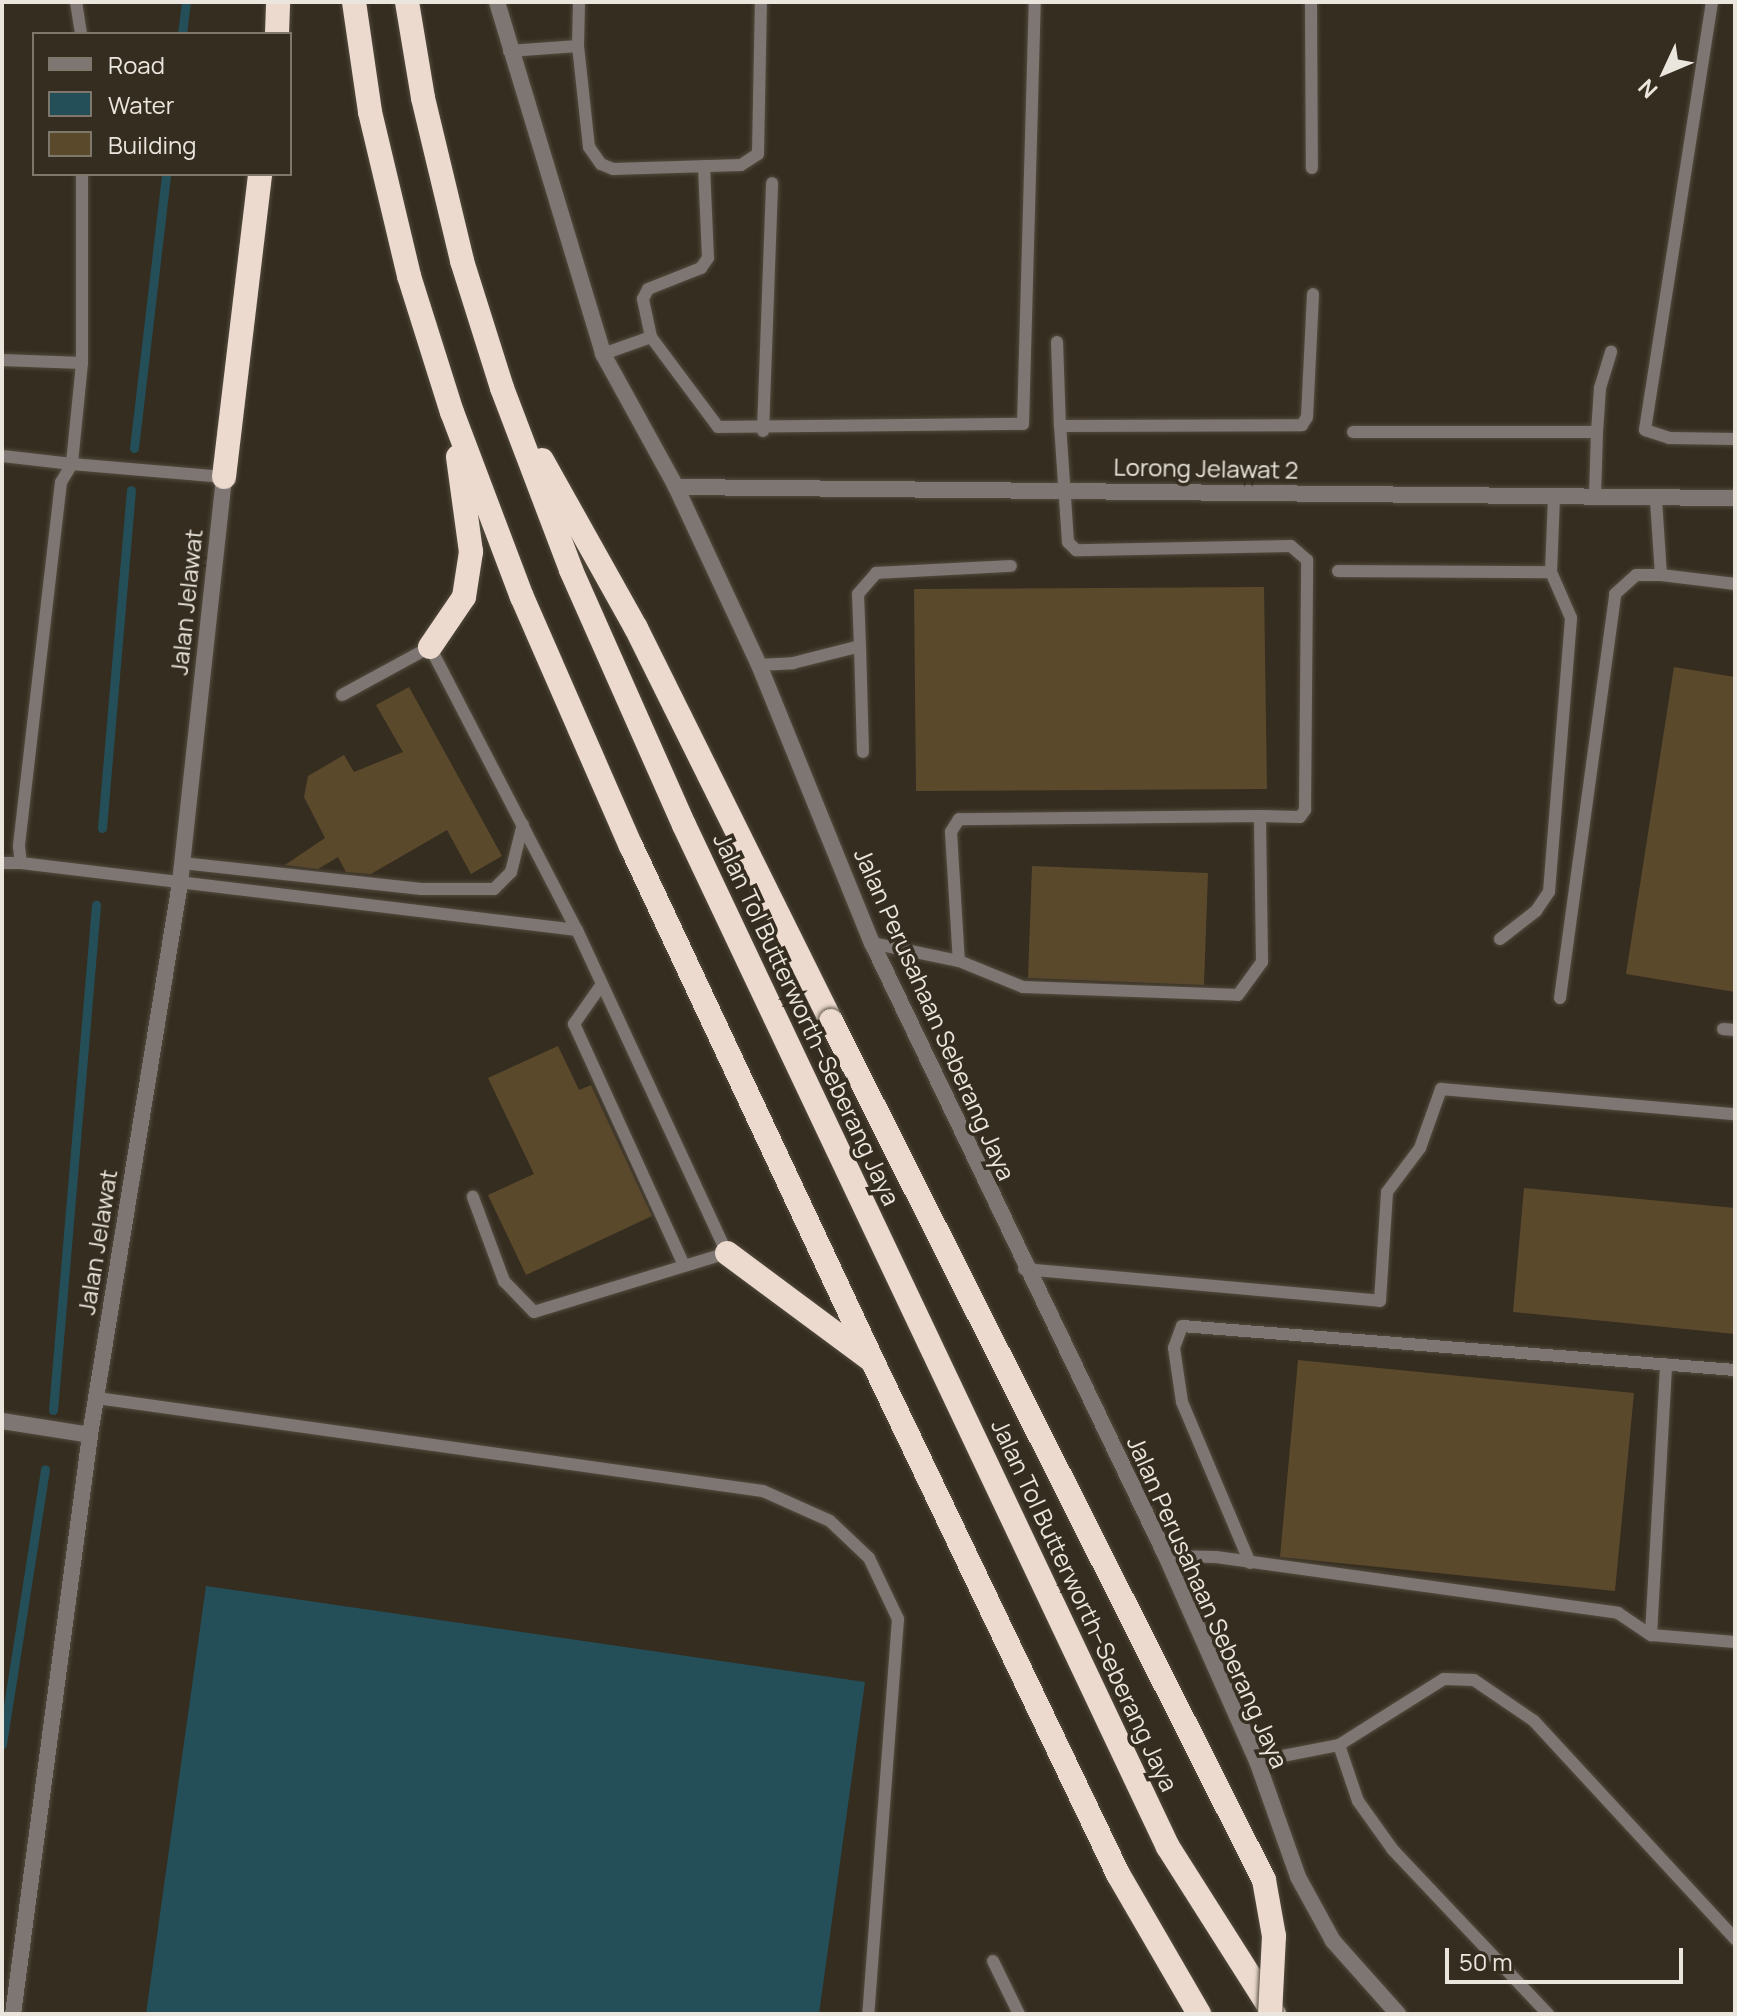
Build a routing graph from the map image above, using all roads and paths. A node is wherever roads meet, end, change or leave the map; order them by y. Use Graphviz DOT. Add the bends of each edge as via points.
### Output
graph roads {
  1 [pos="76,2"];
  2 [pos="278,2"];
  3 [pos="354,2"];
  4 [pos="407,2"];
  5 [pos="497,2"];
  6 [pos="579,2"];
  7 [pos="761,2"];
  8 [pos="1035,2"];
  9 [pos="1311,2"];
  10 [pos="1712,2"];
  11 [pos="81,32"];
  12 [pos="277,32"];
  13 [pos="578,46"];
  14 [pos="509,51"];
  15 [pos="704,166"];
  16 [pos="1312,168"];
  17 [pos="82,176"];
  18 [pos="260,176"];
  19 [pos="772,183"];
  20 [pos="1313,294"];
  21 [pos="651,337"];
  22 [pos="1057,342"];
  23 [pos="1611,352"];
  24 [pos="603,354"];
  25 [pos="2,360"];
  26 [pos="82,363"];
  27 [pos="502,388"];
  28 [pos="452,412"];
  29 [pos="1060,426"];
  30 [pos="763,431"];
  31 [pos="1353,432"];
  32 [pos="1597,432"];
  33 [pos="1735,439"];
  34 [pos="2,456"];
  35 [pos="72,464"];
  36 [pos="224,477"];
  37 [pos="676,487"];
  38 [pos="1064,491"];
  39 [pos="1595,495"];
  40 [pos="1554,496"];
  41 [pos="1735,498"];
  42 [pos="1656,500"];
  43 [pos="1011,566"];
  44 [pos="1338,571"];
  45 [pos="1551,572"];
  46 [pos="1661,575"];
  47 [pos="1735,584"];
  48 [pos="860,646"];
  49 [pos="430,647"];
  50 [pos="759,665"];
  51 [pos="342,695"];
  52 [pos="863,752"];
  53 [pos="1260,816"];
  54 [pos="523,824"];
  55 [pos="2,863"];
  56 [pos="21,863"];
  57 [pos="182,863"];
  58 [pos="180,883"];
  59 [pos="577,930"];
  60 [pos="1500,939"];
  61 [pos="872,943"];
  62 [pos="959,961"];
  63 [pos="602,984"];
  64 [pos="1560,998"];
  65 [pos="1735,1114"];
  66 [pos="473,1197"];
  67 [pos="727,1253"];
  68 [pos="684,1265"];
  69 [pos="1024,1269"];
  70 [pos="873,1362"];
  71 [pos="1666,1364"];
  72 [pos="1735,1370"];
  73 [pos="97,1398"];
  74 [pos="2,1421"];
  75 [pos="90,1435"];
  76 [pos="1166,1556"];
  77 [pos="1250,1563"];
  78 [pos="1651,1635"];
  79 [pos="1735,1642"];
  80 [pos="1339,1745"];
  81 [pos="1257,1761"];
  82 [pos="1735,1939"];
  83 [pos="993,1961"];
  84 [pos="13,2014"];
  85 [pos="868,2014"];
  86 [pos="1019,2014"];
  87 [pos="1199,2014"];
  88 [pos="1272,2014"];
  89 [pos="1398,2014"];
  90 [pos="1548,2014"];
  1 -- 11 [label="lane"];
  2 -- 12 [label="highway"];
  3 -- 28 [label="highway" via="370,112 409,276"];
  4 -- 27 [label="highway, Jalan Tol Butterworth–Seberang Jaya" via="423,98 462,261"];
  5 -- 14 [label="street, Jalan Perusahaan Seberang Jaya"];
  6 -- 13 [label="lane"];
  7 -- 15 [label="lane" via="758,154 741,165"];
  8 -- 30 [label="lane" via="1023,424"];
  9 -- 16 [label="lane"];
  10 -- 33 [label="lane" via="1645,430 1669,438"];
  13 -- 14 [label="lane"];
  13 -- 15 [label="lane" via="589,147 601,164 613,169"];
  14 -- 24 [label="street, Jalan Perusahaan Seberang Jaya"];
  15 -- 21 [label="lane" via="708,258 701,268 648,289 643,299"];
  17 -- 26 [label="lane"];
  18 -- 36 [label="highway"];
  19 -- 30 [label="lane"];
  20 -- 29 [label="lane" via="1307,417 1302,425"];
  21 -- 24 [label="lane"];
  21 -- 30 [label="lane" via="718,427"];
  22 -- 29 [label="lane"];
  23 -- 32 [label="lane" via="1600,388"];
  24 -- 37 [label="street, Jalan Perusahaan Seberang Jaya"];
  25 -- 26 [label="lane"];
  26 -- 35 [label="lane"];
  27 -- 88 [label="highway, Jalan Tol Butterworth–Seberang Jaya" via="571,570 684,825 1155,1819"];
  27 -- 88 [label="highway, bridge" via="636,628 1264,1880 1274,1936"];
  28 -- 49 [label="highway" via="471,552 464,597"];
  28 -- 70 [label="highway" via="522,597 631,846"];
  29 -- 38 [label="lane"];
  31 -- 32 [label="lane"];
  32 -- 39 [label="lane"];
  34 -- 35 [label="lane"];
  35 -- 36 [label="lane"];
  35 -- 56 [label="lane" via="61,482"];
  36 -- 57 [label="street, Jalan Jelawat"];
  37 -- 38 [label="street, Lorong Jelawat 2"];
  37 -- 50 [label="street, Jalan Perusahaan Seberang Jaya"];
  38 -- 40 [label="street, Lorong Jelawat 2"];
  38 -- 53 [label="lane" via="1068,542 1076,550 1302,550 1307,560 1305,810 1300,817"];
  39 -- 40 [label="street, Lorong Jelawat 2"];
  39 -- 42 [label="street, Lorong Jelawat 2"];
  40 -- 45 [label="lane"];
  41 -- 42 [label="street, Lorong Jelawat 2"];
  42 -- 46 [label="lane"];
  43 -- 48 [label="lane" via="876,573 858,594"];
  44 -- 45 [label="lane"];
  45 -- 60 [label="lane" via="1571,618 1549,892 1536,911"];
  46 -- 47 [label="lane"];
  46 -- 64 [label="lane" via="1636,575 1615,594"];
  48 -- 50 [label="lane" via="793,663"];
  48 -- 52 [label="lane"];
  49 -- 51 [label="lane"];
  49 -- 54 [label="lane"];
  50 -- 61 [label="street, Jalan Perusahaan Seberang Jaya"];
  53 -- 62 [label="lane" via="959,819 951,832"];
  53 -- 62 [label="lane" via="1262,962 1238,995 1023,987"];
  54 -- 57 [label="lane" via="511,872 494,889 422,889"];
  54 -- 59 [label="lane"];
  55 -- 56 [label="lane"];
  56 -- 58 [label="lane"];
  57 -- 58 [label="street, Jalan Jelawat"];
  58 -- 59 [label="lane"];
  58 -- 73 [label="street, Jalan Jelawat"];
  59 -- 63 [label="lane"];
  61 -- 62 [label="lane"];
  61 -- 69 [label="street, Jalan Perusahaan Seberang Jaya"];
  63 -- 67 [label="lane"];
  63 -- 68 [label="lane" via="574,1024"];
  65 -- 69 [label="lane" via="1441,1089 1420,1148 1387,1192 1380,1301"];
  66 -- 68 [label="lane" via="504,1281 534,1312"];
  67 -- 68 [label="lane"];
  67 -- 70 [label="highway"];
  69 -- 76 [label="street, Jalan Perusahaan Seberang Jaya"];
  70 -- 87 [label="highway" via="1118,1874"];
  71 -- 72 [label="lane"];
  71 -- 77 [label="lane" via="1182,1326 1174,1348 1182,1402"];
  71 -- 78 [label="lane"];
  73 -- 75 [label="street, Jalan Jelawat"];
  73 -- 85 [label="lane" via="763,1491 830,1521 869,1558 898,1619"];
  74 -- 75 [label="street"];
  75 -- 84 [label="street, Jalan Jelawat"];
  76 -- 77 [label="lane"];
  76 -- 81 [label="street, Jalan Perusahaan Seberang Jaya"];
  77 -- 78 [label="lane" via="1618,1613"];
  78 -- 79 [label="lane"];
  80 -- 81 [label="lane"];
  80 -- 82 [label="lane" via="1444,1679 1474,1680 1534,1721"];
  80 -- 90 [label="lane" via="1358,1801 1393,1850"];
  81 -- 89 [label="street, Jalan Perusahaan Seberang Jaya" via="1298,1877 1333,1941"];
  83 -- 86 [label="lane"];
}
